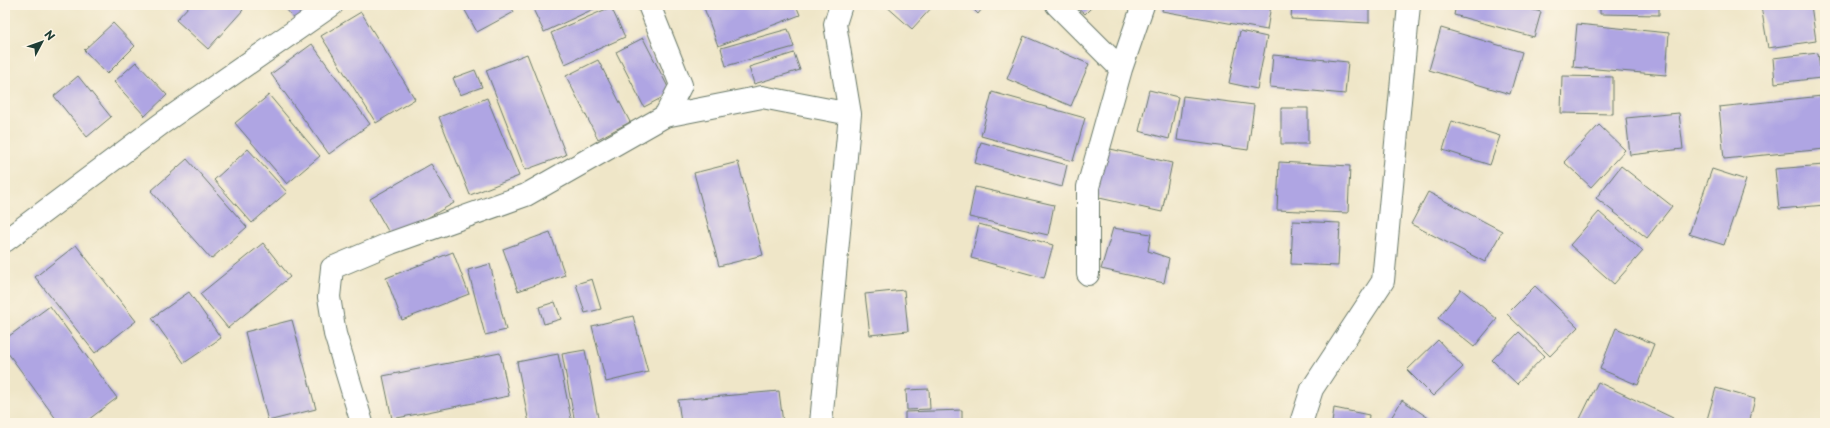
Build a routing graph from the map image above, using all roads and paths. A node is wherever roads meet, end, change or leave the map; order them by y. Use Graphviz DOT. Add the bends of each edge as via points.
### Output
graph roads {
  1 [pos="332,5"];
  2 [pos="649,5"];
  3 [pos="841,5"];
  4 [pos="1057,5"];
  5 [pos="1143,5"];
  6 [pos="1409,5"];
  7 [pos="1122,69"];
  8 [pos="850,114"];
  9 [pos="665,116"];
  10 [pos="5,241"];
  11 [pos="1088,274"];
  12 [pos="362,423"];
  13 [pos="821,423"];
  14 [pos="1301,423"];
  1 -- 10 [label="street" via="161,124"];
  2 -- 9 [label="street" via="681,85"];
  3 -- 8 [label="street" via="835,24"];
  4 -- 7 [label="street"];
  5 -- 7 [label="street"];
  6 -- 14 [label="street" via="1383,281 1312,389"];
  7 -- 11 [label="street" via="1088,188"];
  8 -- 9 [label="street" via="762,97"];
  8 -- 13 [label="street"];
  9 -- 12 [label="street" via="526,194 391,243 332,268 329,297 335,334"];
}
